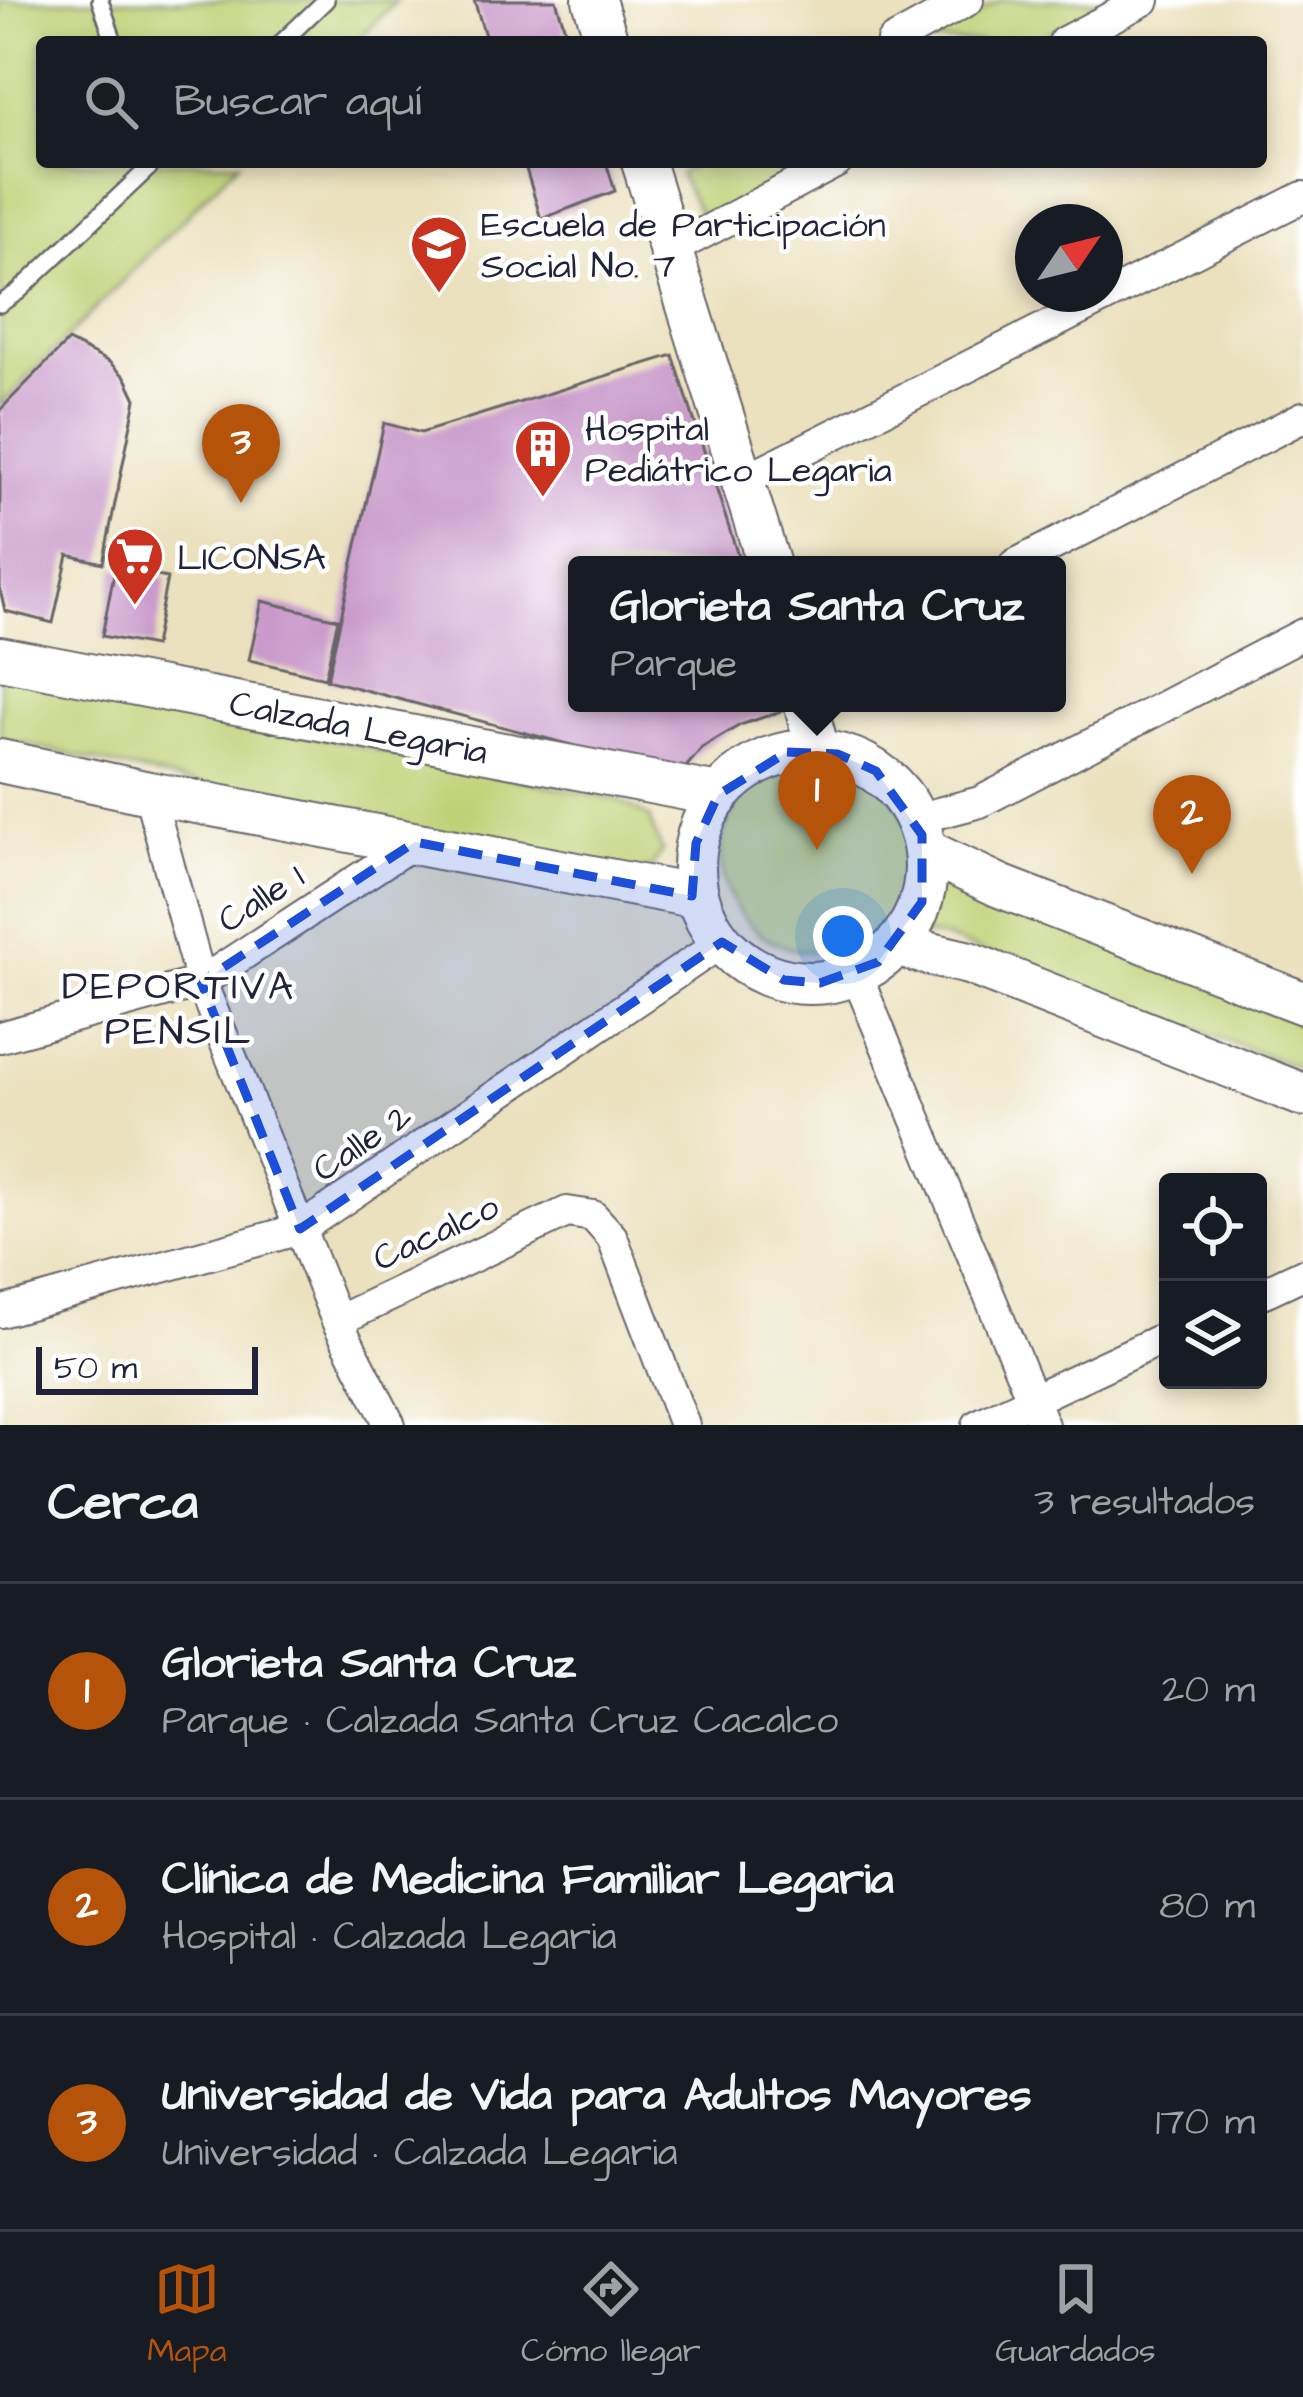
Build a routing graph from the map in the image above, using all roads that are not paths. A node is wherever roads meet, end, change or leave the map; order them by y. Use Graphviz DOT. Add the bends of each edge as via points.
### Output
graph roads {
  1 [pos="100,0"];
  2 [pos="326,0"];
  3 [pos="594,0"];
  4 [pos="968,0"];
  5 [pos="1144,0"];
  6 [pos="112,36"];
  7 [pos="287,36"];
  8 [pos="605,36"];
  9 [pos="903,36"];
  10 [pos="1075,36"];
  11 [pos="148,168"];
  12 [pos="655,168"];
  13 [pos="826,168"];
  14 [pos="1303,196"];
  15 [pos="670,250"];
  16 [pos="0,304"];
  17 [pos="1303,417"];
  18 [pos="744,480"];
  19 [pos="767,556"];
  20 [pos="1032,556"];
  21 [pos="1303,634"];
  22 [pos="0,658"];
  23 [pos="804,731"];
  24 [pos="0,761"];
  25 [pos="149,794"];
  26 [pos="718,795"];
  27 [pos="921,835"];
  28 [pos="415,842"];
  29 [pos="698,897"];
  30 [pos="722,942"];
  31 [pos="897,946"];
  32 [pos="856,974"];
  33 [pos="201,982"];
  34 [pos="1303,1003"];
  35 [pos="0,1037"];
  36 [pos="1303,1095"];
  37 [pos="300,1229"];
  38 [pos="1303,1274"];
  39 [pos="1267,1291"];
  40 [pos="0,1312"];
  41 [pos="337,1321"];
  42 [pos="1159,1341"];
  43 [pos="1038,1412"];
  44 [pos="390,1425"];
  45 [pos="684,1425"];
  46 [pos="978,1425"];
  1 -- 6 [label="lane"];
  2 -- 7 [label="lane"];
  3 -- 8 [label="main road"];
  4 -- 9 [label="street"];
  5 -- 10 [label="street"];
  11 -- 16 [label="lane"];
  12 -- 15 [label="main road"];
  13 -- 15 [label="street"];
  14 -- 18 [label="street"];
  15 -- 18 [label="main road"];
  17 -- 20 [label="street"];
  18 -- 19 [label="main road"];
  21 -- 27 [label="street"];
  22 -- 26 [label="main road, Calzada Legaria"];
  23 -- 26 [label="main road"];
  23 -- 27 [label="main road" via="876,771 906,800"];
  24 -- 25 [label="main road"];
  25 -- 28 [label="main road"];
  25 -- 33 [label="street"];
  26 -- 29 [label="main road" via="696,844"];
  27 -- 31 [label="main road" via="922,902"];
  27 -- 34 [label="main road" via="983,879"];
  28 -- 29 [label="main road"];
  28 -- 33 [label="street, Calle 1"];
  29 -- 30 [label="main road"];
  30 -- 32 [label="main road" via="784,980"];
  30 -- 37 [label="street, Calle 2"];
  31 -- 32 [label="main road"];
  31 -- 36 [label="main road" via="969,963"];
  32 -- 43 [label="street"];
  33 -- 35 [label="street, Calle 1"];
  33 -- 37 [label="street"];
  37 -- 40 [label="street, Calle 2"];
  37 -- 41 [label="street"];
  38 -- 39 [label="street"];
  41 -- 44 [label="street"];
  41 -- 45 [label="street, Cacalco" via="566,1212 593,1216 612,1237"];
  42 -- 43 [label="street"];
  43 -- 46 [label="street"];
}
